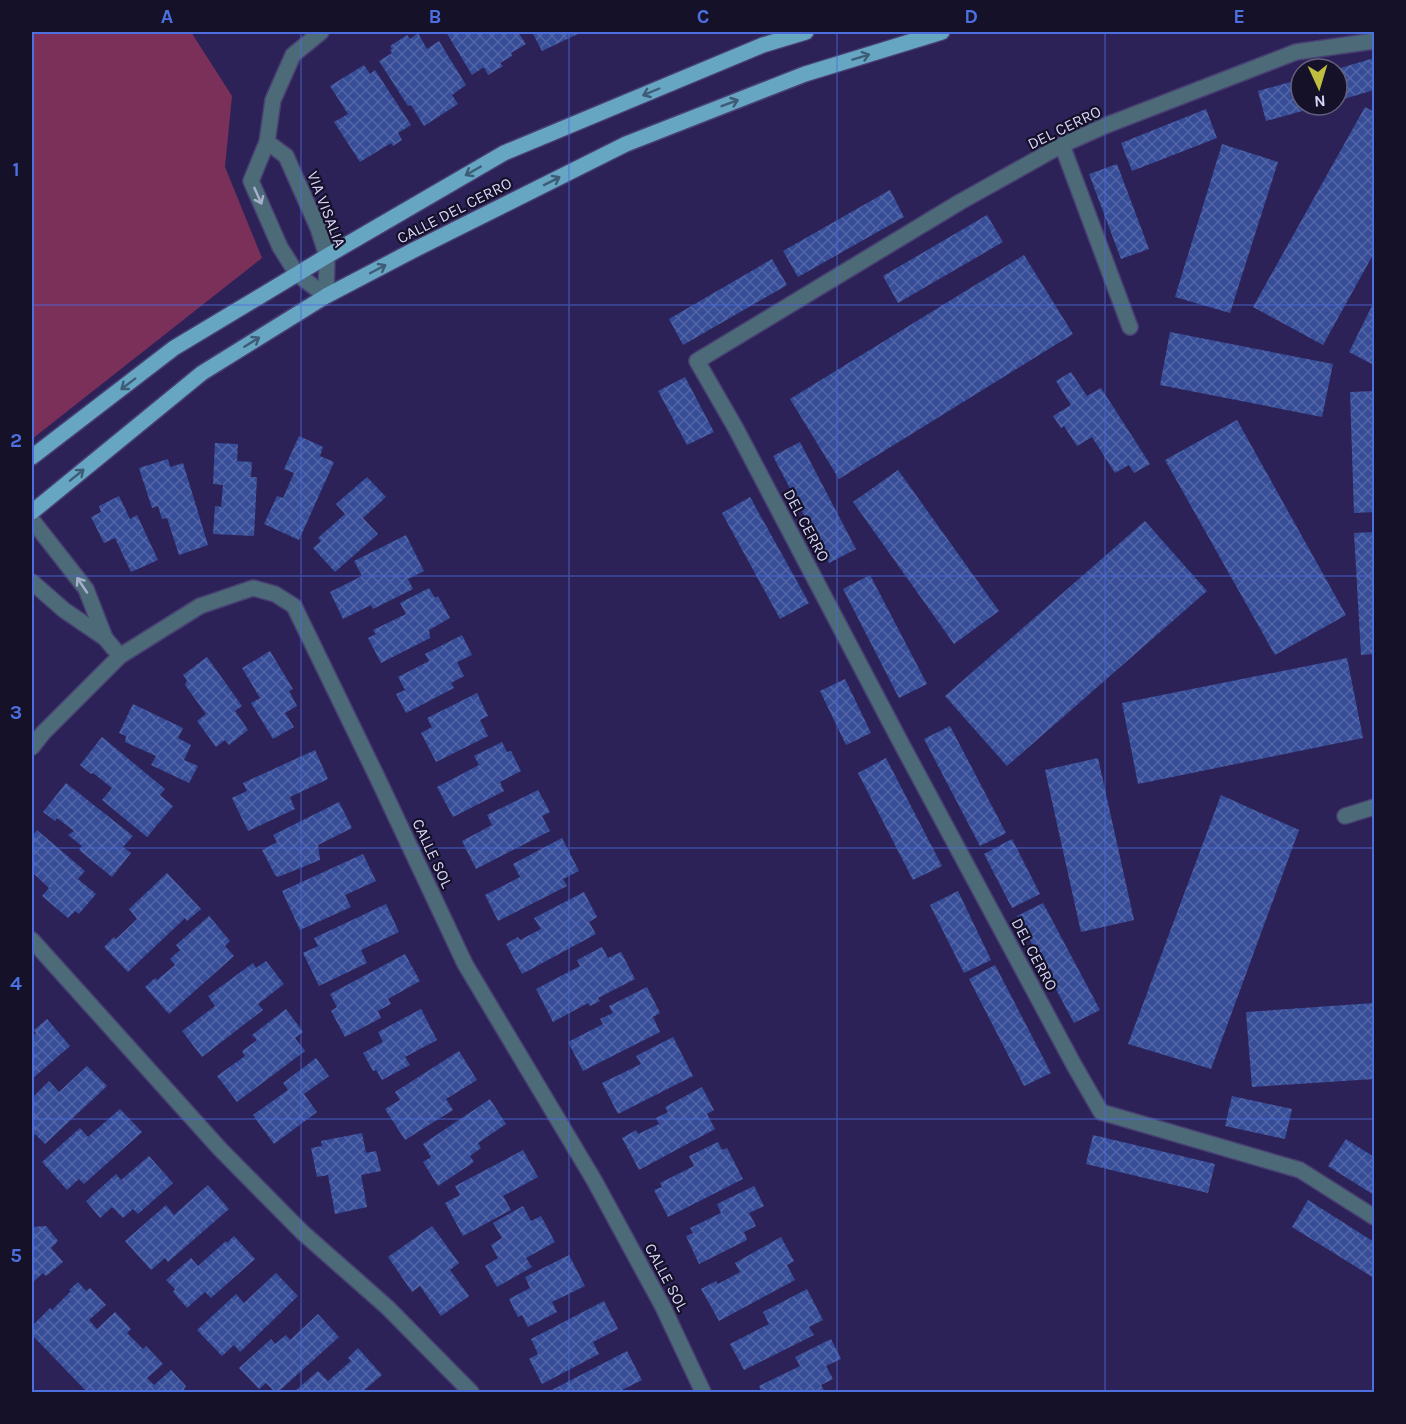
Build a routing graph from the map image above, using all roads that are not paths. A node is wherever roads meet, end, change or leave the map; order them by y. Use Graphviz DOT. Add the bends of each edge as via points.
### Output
graph roads {
  1 [pos="321,32"];
  2 [pos="806,32"];
  3 [pos="942,32"];
  4 [pos="1374,41"];
  5 [pos="267,142"];
  6 [pos="1062,145"];
  7 [pos="327,256"];
  8 [pos="297,274"];
  9 [pos="326,296"];
  10 [pos="1130,327"];
  11 [pos="32,457"];
  12 [pos="32,512"];
  13 [pos="32,520"];
  14 [pos="32,582"];
  15 [pos="105,638"];
  16 [pos="120,656"];
  17 [pos="32,747"];
  18 [pos="1374,807"];
  19 [pos="1346,816"];
  20 [pos="32,940"];
  21 [pos="1374,1217"];
  22 [pos="471,1392"];
  23 [pos="703,1392"];
  1 -- 5 [label="street" via="293,55 273,100"];
  2 -- 7 [label="main road, CALLE DEL CERRO, one-way" via="763,45 504,153"];
  9 -- 3 [label="main road, CALLE DEL CERRO, one-way" via="626,144 805,74"];
  4 -- 6 [label="street, DEL CERRO" via="1296,51"];
  5 -- 7 [label="street, VIA VISALIA" via="286,156"];
  5 -- 8 [label="street, one-way" via="251,181 280,247"];
  6 -- 10 [label="street"];
  6 -- 21 [label="street, DEL CERRO" via="697,361 1101,1112 1300,1170"];
  7 -- 8 [label="main road, CALLE DEL CERRO"];
  7 -- 9 [label="street, VIA VISALIA"];
  8 -- 9 [label="street"];
  8 -- 11 [label="main road, CALLE DEL CERRO, one-way" via="174,348"];
  12 -- 9 [label="main road, CALLE DEL CERRO, one-way" via="202,372"];
  15 -- 13 [label="street, one-way" via="86,589"];
  14 -- 15 [label="street"];
  15 -- 16 [label="street"];
  16 -- 17 [label="street, CALLE SOL"];
  16 -- 23 [label="street, CALLE SOL" via="200,606 253,588 275,594 294,606 465,964 594,1180 663,1307"];
  18 -- 19 [label="street"];
  20 -- 22 [label="street" via="236,1165"];
}
